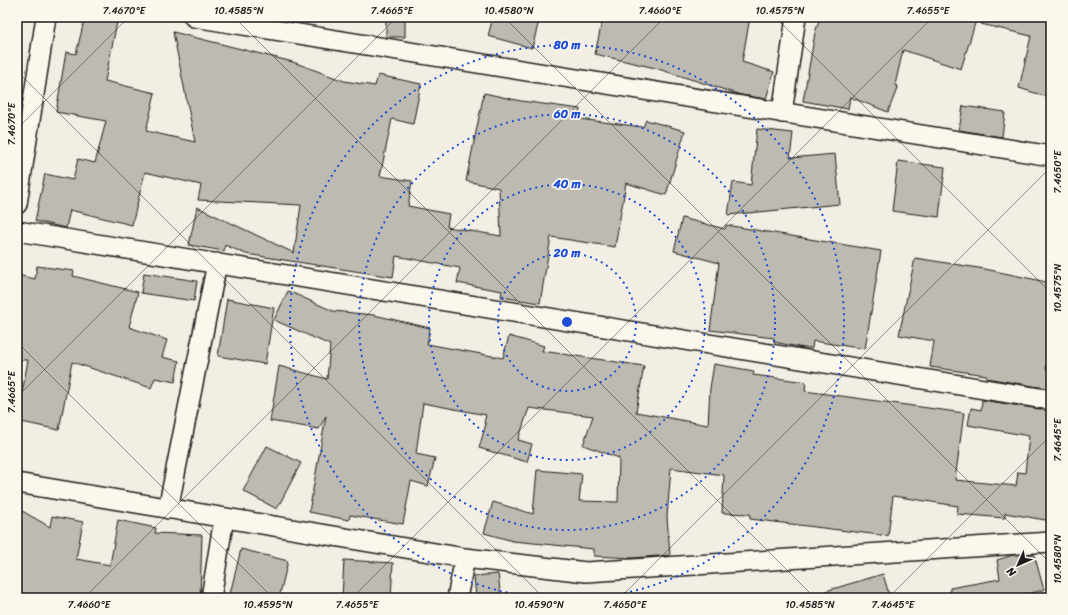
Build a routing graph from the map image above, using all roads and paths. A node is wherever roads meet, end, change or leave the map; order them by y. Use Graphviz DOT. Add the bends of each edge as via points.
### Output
graph roads {
  1 [pos="46,17"];
  2 [pos="194,17"];
  3 [pos="796,17"];
  4 [pos="782,113"];
  5 [pos="1051,156"];
  6 [pos="17,204"];
  7 [pos="17,231"];
  8 [pos="216,262"];
  9 [pos="1051,400"];
  10 [pos="17,483"];
  11 [pos="168,508"];
  12 [pos="224,518"];
  13 [pos="1051,542"];
  14 [pos="465,558"];
  15 [pos="211,598"];
  16 [pos="457,598"];
  1 -- 6 [label="street"];
  2 -- 4 [label="street"];
  3 -- 4 [label="street"];
  4 -- 5 [label="street"];
  7 -- 8 [label="street"];
  8 -- 9 [label="street"];
  8 -- 11 [label="street"];
  10 -- 11 [label="street"];
  11 -- 12 [label="street"];
  12 -- 14 [label="street"];
  12 -- 15 [label="street"];
  13 -- 14 [label="street" via="586,572"];
  14 -- 16 [label="street"];
}
